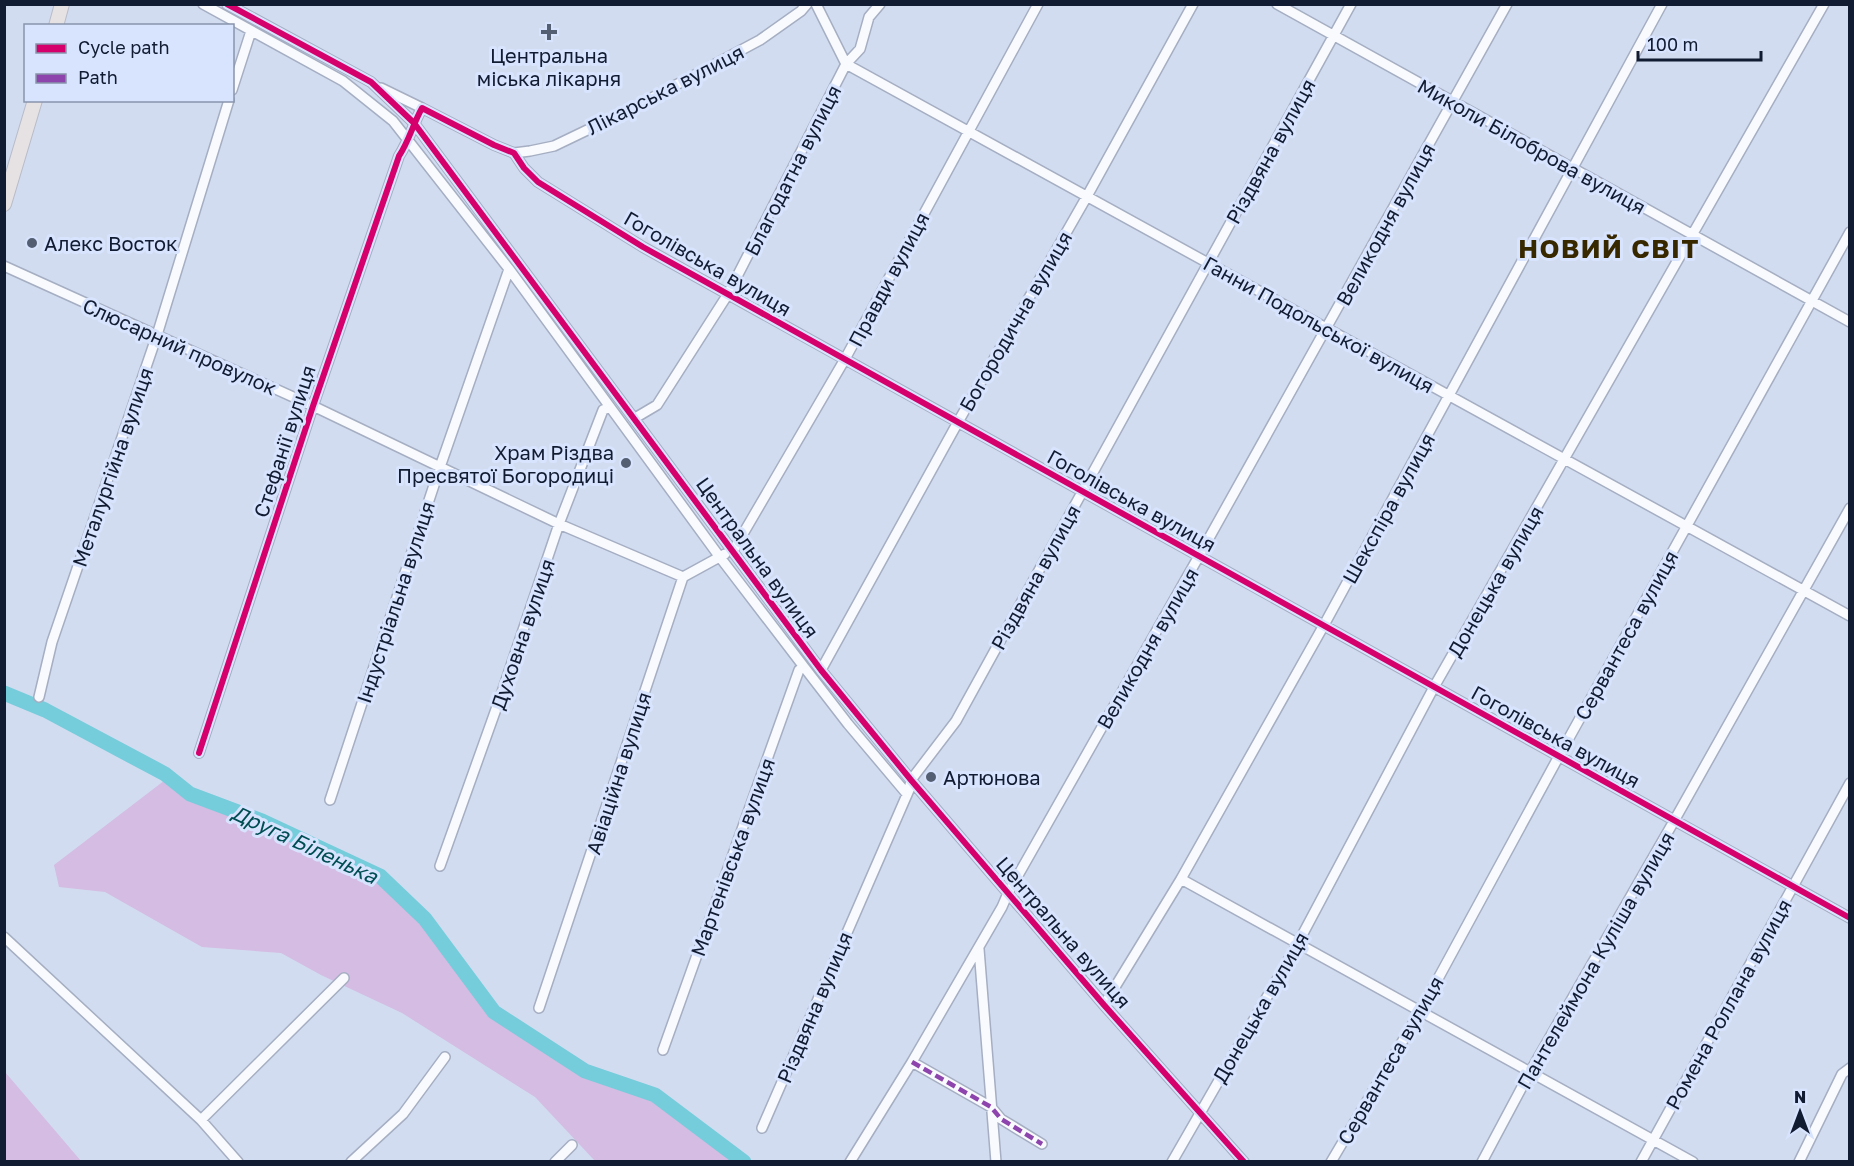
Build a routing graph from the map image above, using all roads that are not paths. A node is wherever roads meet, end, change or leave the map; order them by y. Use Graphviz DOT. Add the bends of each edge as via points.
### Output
graph roads {
  1 [pos="62,4"];
  2 [pos="203,4"];
  3 [pos="227,4"];
  4 [pos="807,4"];
  5 [pos="816,4"];
  6 [pos="880,4"];
  7 [pos="1038,4"];
  8 [pos="1193,4"];
  9 [pos="1277,4"];
  10 [pos="1351,4"];
  11 [pos="1507,4"];
  12 [pos="1662,4"];
  13 [pos="1824,4"];
  14 [pos="57,24"];
  15 [pos="251,31"];
  16 [pos="1334,36"];
  17 [pos="846,64"];
  18 [pos="371,82"];
  19 [pos="234,84"];
  20 [pos="33,102"];
  21 [pos="228,102"];
  22 [pos="1453,102"];
  23 [pos="422,108"];
  24 [pos="414,123"];
  25 [pos="968,131"];
  26 [pos="408,141"];
  27 [pos="514,153"];
  28 [pos="1573,168"];
  29 [pos="1087,197"];
  30 [pos="4,204"];
  31 [pos="1850,232"];
  32 [pos="1693,235"];
  33 [pos="1208,263"];
  34 [pos="4,266"];
  35 [pos="509,269"];
  36 [pos="728,294"];
  37 [pos="1812,301"];
  38 [pos="1850,322"];
  39 [pos="1327,328"];
  40 [pos="157,335"];
  41 [pos="845,359"];
  42 [pos="1450,396"];
  43 [pos="313,406"];
  44 [pos="610,407"];
  45 [pos="635,418"];
  46 [pos="958,422"];
  47 [pos="1565,459"];
  48 [pos="440,467"];
  49 [pos="1082,491"];
  50 [pos="1850,508"];
  51 [pos="559,524"];
  52 [pos="1687,526"];
  53 [pos="733,551"];
  54 [pos="719,556"];
  55 [pos="1199,556"];
  56 [pos="683,577"];
  57 [pos="1803,590"];
  58 [pos="1850,615"];
  59 [pos="1324,626"];
  60 [pos="804,668"];
  61 [pos="821,670"];
  62 [pos="1434,687"];
  63 [pos="39,697"];
  64 [pos="200,753"];
  65 [pos="1559,756"];
  66 [pos="911,780"];
  67 [pos="1850,783"];
  68 [pos="907,794"];
  69 [pos="330,800"];
  70 [pos="1674,821"];
  71 [pos="440,866"];
  72 [pos="1181,879"];
  73 [pos="1792,886"];
  74 [pos="1008,893"];
  75 [pos="1850,918"];
  76 [pos="4,937"];
  77 [pos="1298,943"];
  78 [pos="979,948"];
  79 [pos="344,978"];
  80 [pos="1104,1005"];
  81 [pos="539,1008"];
  82 [pos="1420,1010"];
  83 [pos="663,1050"];
  84 [pos="445,1057"];
  85 [pos="912,1062"];
  86 [pos="1850,1068"];
  87 [pos="1530,1072"];
  88 [pos="991,1107"];
  89 [pos="1199,1113"];
  90 [pos="201,1120"];
  91 [pos="762,1128"];
  92 [pos="1653,1140"];
  93 [pos="1042,1144"];
  94 [pos="572,1145"];
  95 [pos="238,1161"];
  96 [pos="351,1161"];
  97 [pos="555,1161"];
  98 [pos="850,1161"];
  99 [pos="996,1161"];
  100 [pos="1172,1161"];
  101 [pos="1244,1161"];
  102 [pos="1331,1161"];
  103 [pos="1482,1161"];
  104 [pos="1641,1161"];
  105 [pos="1693,1161"];
  106 [pos="1799,1161"];
  1 -- 14 [label="main road"];
  2 -- 15 [label="street, Центральна вулиця"];
  3 -- 18 [label="street, Центральна вулиця"];
  4 -- 27 [label="street, Лікарська вулиця" via="760,40 631,109 554,146"];
  5 -- 17 [label="street"];
  6 -- 17 [label="street, Благодатна вулиця" via="869,17 860,50"];
  7 -- 25 [label="street, Правди вулиця"];
  8 -- 29 [label="street, Богородична вулиця"];
  9 -- 16 [label="street, Миколи Білоброва вулиця"];
  10 -- 16 [label="street, Різдвяна вулиця"];
  11 -- 22 [label="street, Великодня вулиця"];
  12 -- 28 [label="street, Шекспіра вулиця"];
  13 -- 32 [label="street, Донецька вулиця"];
  15 -- 19 [label="street"];
  15 -- 26 [label="street, Центральна вулиця" via="343,81 393,121"];
  16 -- 22 [label="street, Миколи Білоброва вулиця"];
  16 -- 33 [label="street, Різдвяна вулиця"];
  17 -- 25 [label="street, Ганни Подольської вулиця"];
  17 -- 36 [label="street, Благодатна вулиця"];
  18 -- 23 [label="street, Гоголівська вулиця"];
  18 -- 24 [label="street, Центральна вулиця"];
  20 -- 30 [label="main road"];
  21 -- 40 [label="street, Металургійна вулиця"];
  22 -- 28 [label="street, Миколи Білоброва вулиця"];
  22 -- 39 [label="street, Великодня вулиця"];
  23 -- 24 [label="street"];
  23 -- 27 [label="street, Гоголівська вулиця"];
  24 -- 26 [label="street, Стефанії вулиця"];
  24 -- 45 [label="street, Центральна вулиця"];
  25 -- 29 [label="street, Ганни Подольської вулиця"];
  25 -- 41 [label="street, Правди вулиця"];
  26 -- 35 [label="street, Центральна вулиця"];
  26 -- 43 [label="street, Стефанії вулиця" via="399,156"];
  27 -- 36 [label="street, Гоголівська вулиця" via="538,182"];
  28 -- 32 [label="street, Миколи Білоброва вулиця"];
  28 -- 42 [label="street, Шекспіра вулиця"];
  29 -- 33 [label="street, Ганни Подольської вулиця"];
  29 -- 46 [label="street, Богородична вулиця"];
  31 -- 37 [label="street, Сервантеса вулиця"];
  32 -- 37 [label="street, Миколи Білоброва вулиця"];
  32 -- 47 [label="street, Донецька вулиця"];
  33 -- 39 [label="street, Ганни Подольської вулиця"];
  33 -- 49 [label="street, Різдвяна вулиця"];
  34 -- 40 [label="street, Слюсарний провулок"];
  35 -- 44 [label="street, Центральна вулиця"];
  35 -- 48 [label="street, Індустріальна вулиця"];
  36 -- 41 [label="street, Гоголівська вулиця"];
  36 -- 45 [label="street, Благодатна вулиця" via="657,405"];
  37 -- 38 [label="street, Миколи Білоброва вулиця"];
  37 -- 52 [label="street, Сервантеса вулиця"];
  39 -- 42 [label="street, Ганни Подольської вулиця"];
  39 -- 55 [label="street, Великодня вулиця"];
  40 -- 43 [label="street, Слюсарний провулок"];
  40 -- 63 [label="street, Металургійна вулиця" via="52,642"];
  41 -- 46 [label="street, Гоголівська вулиця"];
  41 -- 53 [label="street, Правди вулиця"];
  42 -- 47 [label="street, Ганни Подольської вулиця"];
  42 -- 59 [label="street, Шекспіра вулиця"];
  43 -- 48 [label="street, Слюсарний провулок"];
  43 -- 64 [label="street, Стефанії вулиця"];
  44 -- 51 [label="street, Духовна вулиця" via="603,410"];
  44 -- 54 [label="street, Центральна вулиця"];
  45 -- 53 [label="street, Центральна вулиця"];
  46 -- 49 [label="street, Гоголівська вулиця"];
  46 -- 61 [label="street, Богородична вулиця"];
  47 -- 52 [label="street, Ганни Подольської вулиця"];
  47 -- 62 [label="street, Донецька вулиця"];
  48 -- 51 [label="street, Слюсарний провулок"];
  48 -- 69 [label="street, Індустріальна вулиця"];
  49 -- 55 [label="street, Гоголівська вулиця"];
  49 -- 66 [label="street, Різдвяна вулиця" via="956,720"];
  50 -- 57 [label="street, Пантелеймона Куліша вулиця"];
  51 -- 56 [label="street, Слюсарний провулок"];
  51 -- 71 [label="street, Духовна вулиця"];
  52 -- 57 [label="street, Ганни Подольської вулиця"];
  52 -- 65 [label="street, Сервантеса вулиця"];
  53 -- 54 [label="street"];
  53 -- 61 [label="street, Центральна вулиця"];
  54 -- 56 [label="street"];
  54 -- 60 [label="street, Центральна вулиця"];
  55 -- 59 [label="street, Гоголівська вулиця"];
  55 -- 74 [label="street, Великодня вулиця"];
  56 -- 81 [label="street, Авіаційна вулиця"];
  57 -- 58 [label="street, Ганни Подольської вулиця"];
  57 -- 70 [label="street, Пантелеймона Куліша вулиця"];
  59 -- 62 [label="street, Гоголівська вулиця"];
  59 -- 72 [label="street, Шекспіра вулиця"];
  60 -- 68 [label="street, Центральна вулиця"];
  60 -- 83 [label="street, Мартенівська вулиця" via="799,670"];
  61 -- 66 [label="street, Центральна вулиця"];
  62 -- 65 [label="street, Гоголівська вулиця"];
  62 -- 77 [label="street, Донецька вулиця"];
  65 -- 70 [label="street, Гоголівська вулиця"];
  65 -- 82 [label="street, Сервантеса вулиця"];
  66 -- 68 [label="street, Різдвяна вулиця"];
  66 -- 74 [label="street, Центральна вулиця"];
  67 -- 73 [label="street, Ромена Роллана вулиця"];
  68 -- 91 [label="street, Різдвяна вулиця"];
  70 -- 73 [label="street, Гоголівська вулиця"];
  70 -- 87 [label="street, Пантелеймона Куліша вулиця"];
  72 -- 77 [label="street"];
  72 -- 80 [label="street, Шекспіра вулиця"];
  73 -- 75 [label="street, Гоголівська вулиця"];
  73 -- 92 [label="street, Ромена Роллана вулиця"];
  74 -- 78 [label="street, Великодня вулиця"];
  74 -- 80 [label="street, Центральна вулиця"];
  76 -- 90 [label="street"];
  77 -- 82 [label="street"];
  77 -- 89 [label="street, Донецька вулиця"];
  78 -- 85 [label="street, Великодня вулиця"];
  78 -- 88 [label="street"];
  79 -- 90 [label="street"];
  80 -- 89 [label="street, Центральна вулиця"];
  82 -- 87 [label="street"];
  82 -- 102 [label="street, Сервантеса вулиця"];
  84 -- 96 [label="street" via="403,1114"];
  85 -- 88 [label="street"];
  85 -- 98 [label="street, Великодня вулиця"];
  86 -- 106 [label="street" via="1842,1074"];
  87 -- 92 [label="street"];
  87 -- 103 [label="street, Пантелеймона Куліша вулиця"];
  88 -- 93 [label="street" via="1001,1119"];
  88 -- 99 [label="street"];
  89 -- 100 [label="street, Донецька вулиця"];
  89 -- 101 [label="street, Центральна вулиця"];
  90 -- 95 [label="street"];
  92 -- 104 [label="street, Ромена Роллана вулиця"];
  92 -- 105 [label="street"];
  94 -- 97 [label="street"];
}
